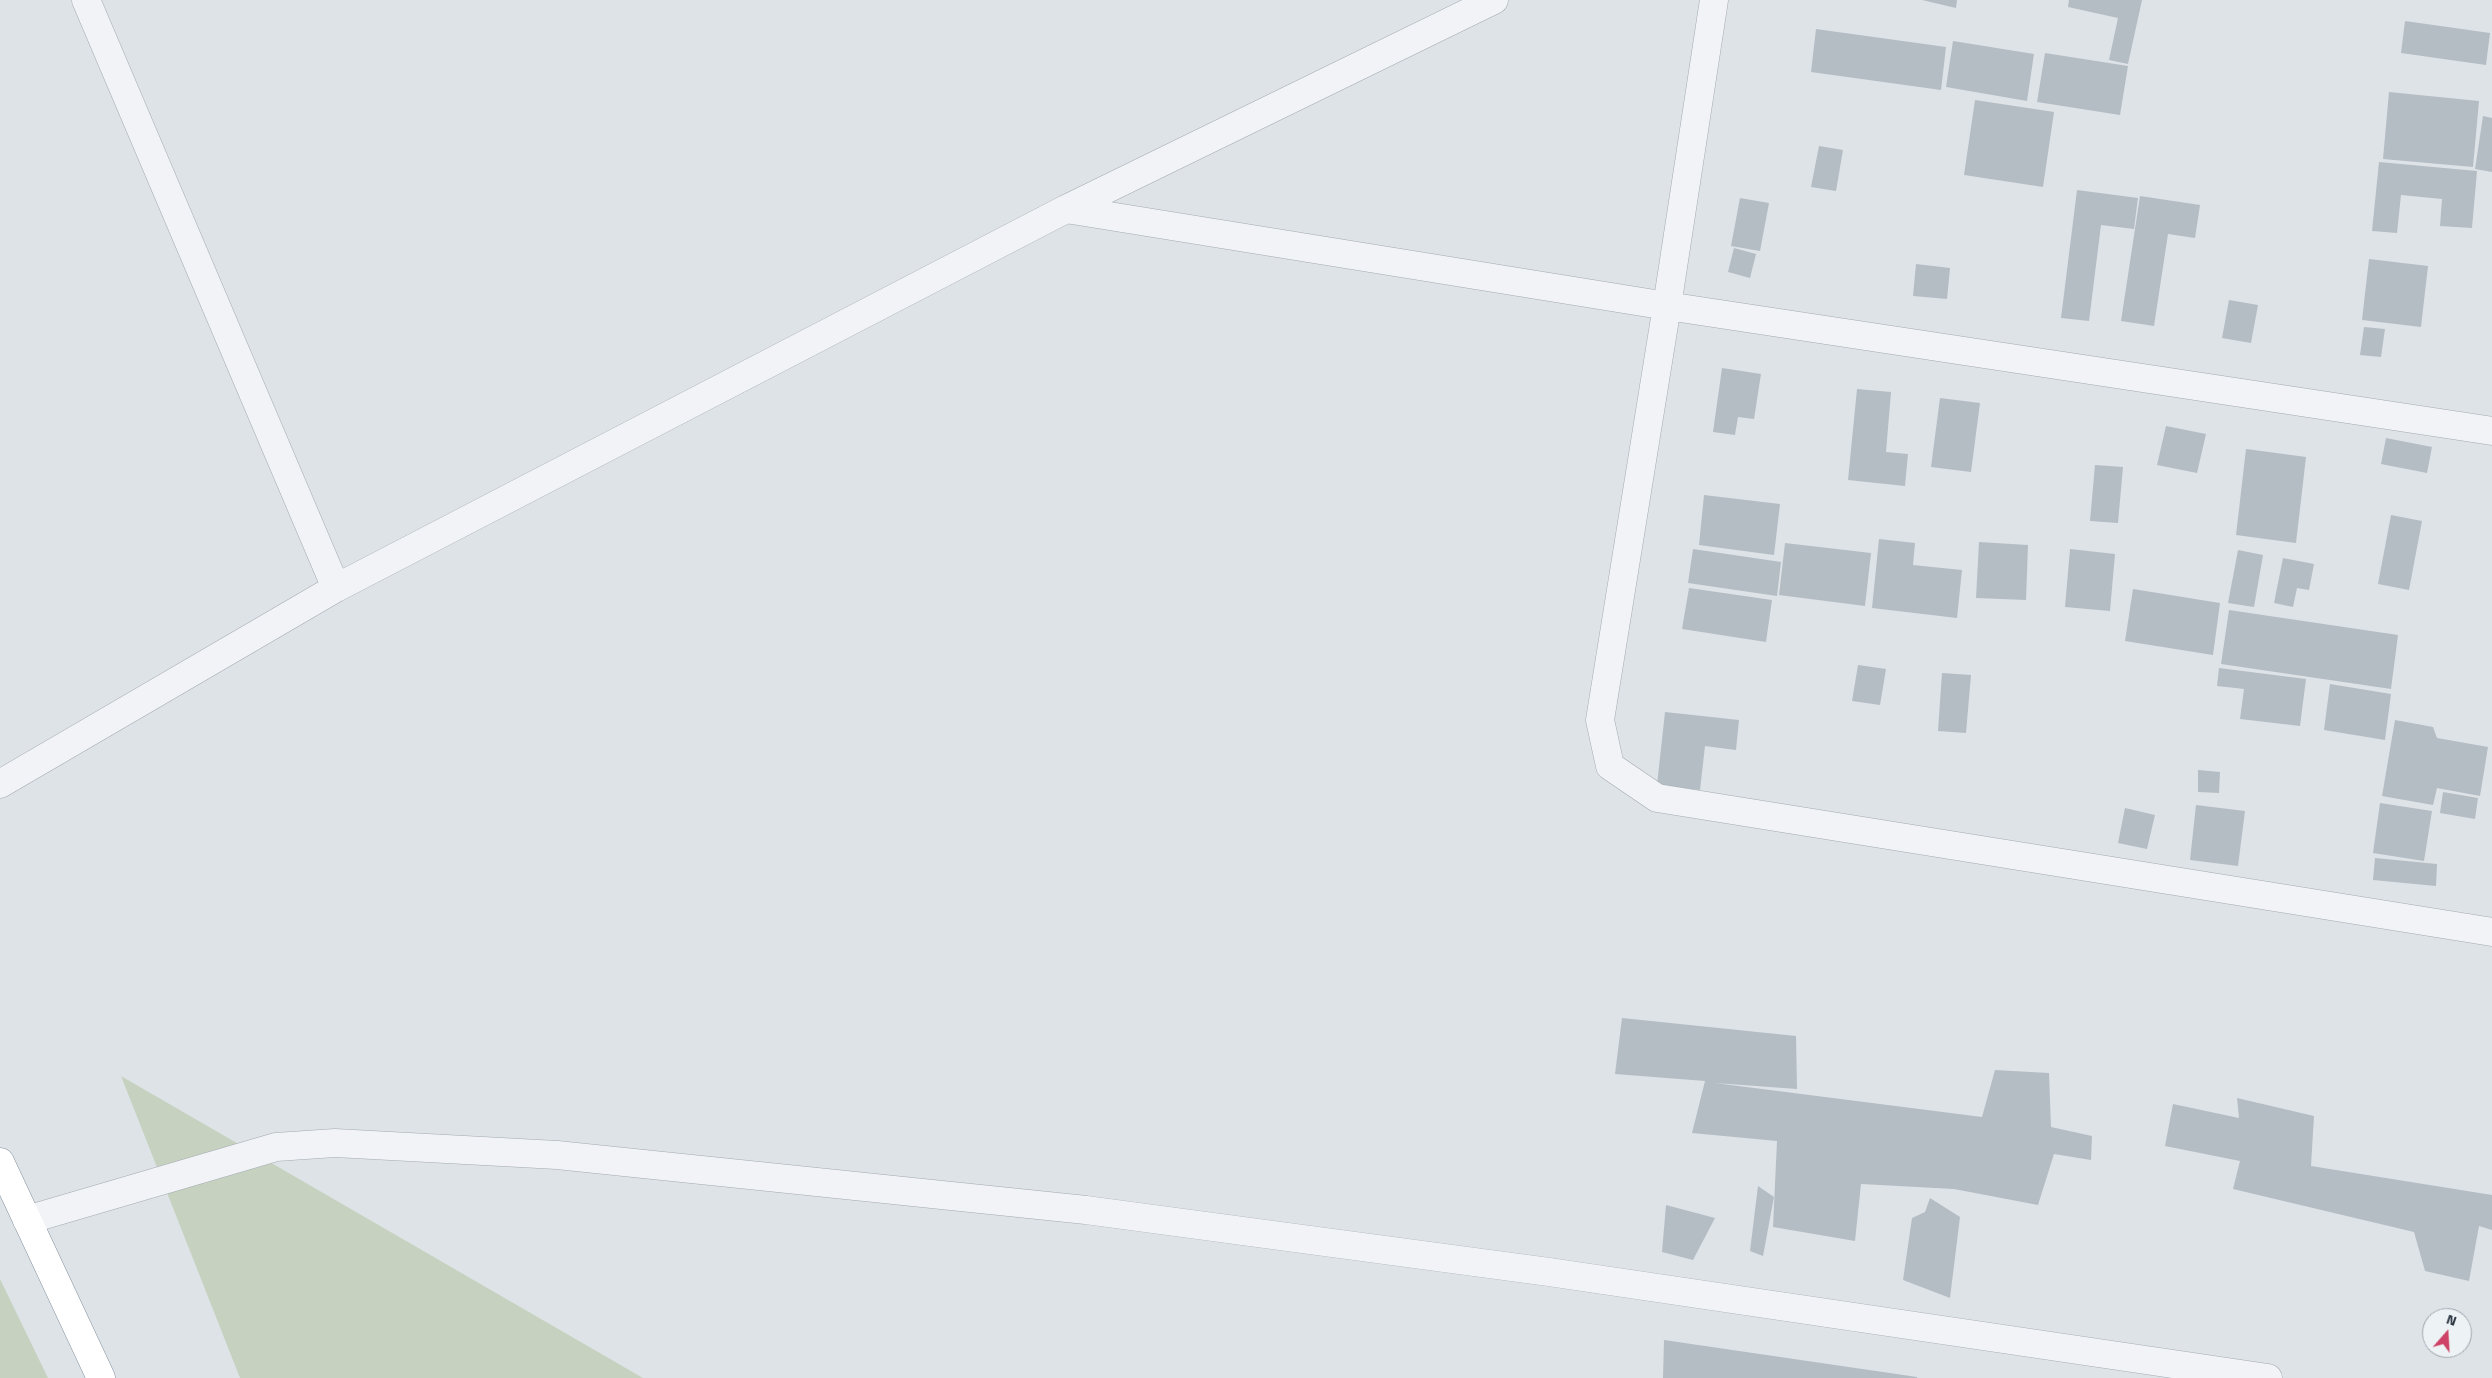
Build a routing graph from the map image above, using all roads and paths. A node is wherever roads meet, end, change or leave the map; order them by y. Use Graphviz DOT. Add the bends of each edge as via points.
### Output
graph roads {
  1 [pos="86,0"];
  2 [pos="1494,0"];
  3 [pos="1714,0"];
  4 [pos="1066,209"];
  5 [pos="1667,306"];
  6 [pos="2492,431"];
  7 [pos="336,588"];
  8 [pos="0,784"];
  9 [pos="2492,932"];
  10 [pos="0,1162"];
  11 [pos="28,1220"];
  12 [pos="101,1378"];
  13 [pos="2268,1378"];
  1 -- 7 [label="street"];
  2 -- 4 [label="street"];
  3 -- 5 [label="street"];
  4 -- 5 [label="street"];
  4 -- 7 [label="street"];
  5 -- 6 [label="street"];
  5 -- 9 [label="street" via="1600,720 1610,766 1657,798"];
  7 -- 8 [label="street"];
  10 -- 11 [label="highway"];
  11 -- 12 [label="highway"];
  11 -- 13 [label="street" via="276,1147 335,1143 557,1155 1086,1210 1558,1274"];
}
